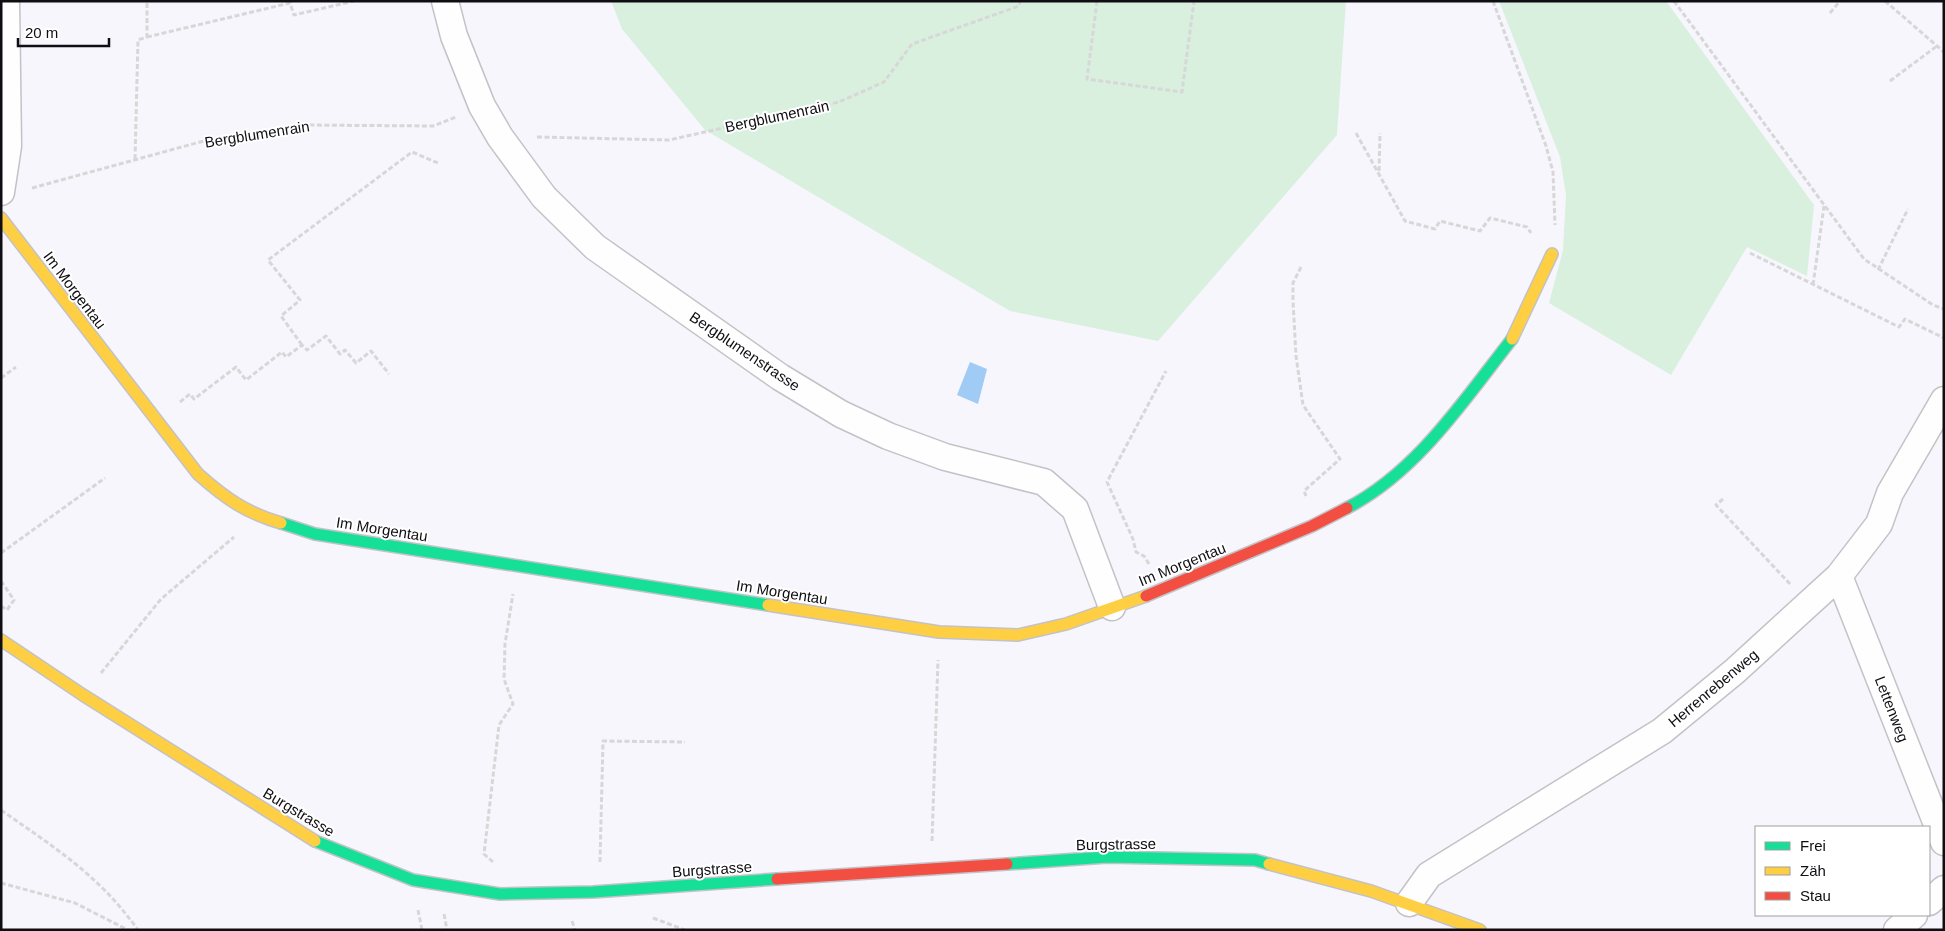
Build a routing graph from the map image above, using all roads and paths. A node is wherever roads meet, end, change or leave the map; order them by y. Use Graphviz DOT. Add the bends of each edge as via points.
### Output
graph roads {
  1 [pos="6,1"];
  2 [pos="147,1"];
  3 [pos="354,1"];
  4 [pos="445,1"];
  5 [pos="1020,1"];
  6 [pos="1097,1"];
  7 [pos="1194,1"];
  8 [pos="1493,1"];
  9 [pos="1674,1"];
  10 [pos="1840,1"];
  11 [pos="1885,1"];
  12 [pos="1830,13"];
  13 [pos="147,38"];
  14 [pos="1937,46"];
  15 [pos="1944,52"];
  16 [pos="1890,82"];
  17 [pos="482,106"];
  18 [pos="1356,133"];
  19 [pos="1380,133"];
  20 [pos="500,137"];
  21 [pos="135,159"];
  22 [pos="438,163"];
  23 [pos="1379,172"];
  24 [pos="34,187"];
  25 [pos="1,192"];
  26 [pos="1824,205"];
  27 [pos="1908,209"];
  28 [pos="1,218"];
  29 [pos="1536,239"];
  30 [pos="1750,253"];
  31 [pos="1552,254"];
  32 [pos="1301,267"];
  33 [pos="1878,270"];
  34 [pos="1813,284"];
  35 [pos="1944,309"];
  36 [pos="1944,338"];
  37 [pos="302,345"];
  38 [pos="16,368"];
  39 [pos="1166,371"];
  40 [pos="389,374"];
  41 [pos="1,378"];
  42 [pos="182,400"];
  43 [pos="1944,400"];
  44 [pos="105,478"];
  45 [pos="1304,491"];
  46 [pos="1724,499"];
  47 [pos="238,534"];
  48 [pos="1,553"];
  49 [pos="1148,562"];
  50 [pos="1839,576"];
  51 [pos="1,581"];
  52 [pos="514,585"];
  53 [pos="1808,603"];
  54 [pos="1,606"];
  55 [pos="1112,607"];
  56 [pos="939,632"];
  57 [pos="1,640"];
  58 [pos="83,695"];
  59 [pos="685,742"];
  60 [pos="1,810"];
  61 [pos="1944,842"];
  62 [pos="484,854"];
  63 [pos="931,869"];
  64 [pos="1,883"];
  65 [pos="1944,888"];
  66 [pos="593,892"];
  67 [pos="1930,901"];
  68 [pos="1409,903"];
  69 [pos="1913,916"];
  70 [pos="128,930"];
  71 [pos="138,930"];
  72 [pos="1480,930"];
  73 [pos="1897,930"];
  1 -- 25 [label="street" via="8,146"];
  2 -- 13 [label="path"];
  3 -- 13 [label="path" via="294,15 290,3"];
  4 -- 17 [label="street, Bergblumenstrasse" via="454,36"];
  5 -- 20 [label="path, Bergblumenrain" via="1019,6 912,44 884,82 840,102 669,140"];
  6 -- 7 [label="path" via="1087,79 1182,92"];
  8 -- 31 [label="path" via="1535,112 1553,172 1556,202"];
  9 -- 26 [label="path"];
  10 -- 12 [label="path"];
  11 -- 14 [label="path"];
  13 -- 21 [label="path" via="138,40"];
  14 -- 15 [label="path"];
  14 -- 16 [label="path"];
  17 -- 20 [label="street, Bergblumenstrasse"];
  17 -- 21 [label="path, Bergblumenrain" via="433,126 302,125 200,142"];
  18 -- 23 [label="path"];
  19 -- 23 [label="path"];
  20 -- 55 [label="street, Bergblumenstrasse" via="544,197 595,247 780,377 841,414 888,436 945,457 1044,482 1075,509"];
  21 -- 24 [label="path, Bergblumenrain"];
  22 -- 37 [label="path" via="412,152 268,260 300,300 281,316"];
  23 -- 29 [label="path" via="1405,221 1435,229 1440,221 1480,231 1490,218 1527,227"];
  26 -- 33 [label="path" via="1864,259"];
  26 -- 34 [label="path"];
  27 -- 33 [label="path"];
  28 -- 56 [label="street, Im Morgentau" via="198,474 224,497 254,515 314,534"];
  30 -- 34 [label="path"];
  31 -- 55 [label="street, Im Morgentau" via="1514,336 1431,443 1365,499 1303,530 1159,591"];
  32 -- 45 [label="path" via="1293,283 1293,301 1303,405 1340,459"];
  33 -- 35 [label="path"];
  34 -- 36 [label="path" via="1899,327 1905,319"];
  37 -- 40 [label="path" via="307,350 326,336 340,354 345,350 356,363 371,351"];
  37 -- 42 [label="path" via="286,358 282,352 246,380 236,367 194,399 190,394"];
  38 -- 41 [label="path"];
  39 -- 49 [label="path" via="1107,482 1136,552"];
  43 -- 50 [label="street, Herrenrebenweg" via="1890,493 1879,524"];
  44 -- 48 [label="path"];
  46 -- 53 [label="path" via="1716,505"];
  47 -- 58 [label="path" via="161,599"];
  50 -- 53 [label="street, Herrenrebenweg"];
  50 -- 61 [label="street, Lettenweg"];
  51 -- 54 [label="path" via="14,600 7,610"];
  52 -- 62 [label="path" via="505,644 504,679 513,704 498,725"];
  53 -- 68 [label="street, Herrenrebenweg" via="1735,671 1662,731 1429,876"];
  55 -- 56 [label="street, Im Morgentau" via="1066,624 1018,635"];
  56 -- 63 [label="path"];
  57 -- 58 [label="street, Burgstrasse"];
  58 -- 66 [label="street, Burgstrasse" via="323,846 413,880 500,894"];
  59 -- 66 [label="path" via="603,740 601,856"];
  60 -- 71 [label="path" via="82,867 120,905"];
  63 -- 66 [label="street, Burgstrasse"];
  63 -- 68 [label="street, Burgstrasse" via="1107,856 1255,860 1372,890"];
  64 -- 70 [label="path" via="75,903"];
  65 -- 67 [label="street"];
  68 -- 72 [label="street, Burgstrasse"];
  69 -- 73 [label="street"];
}
